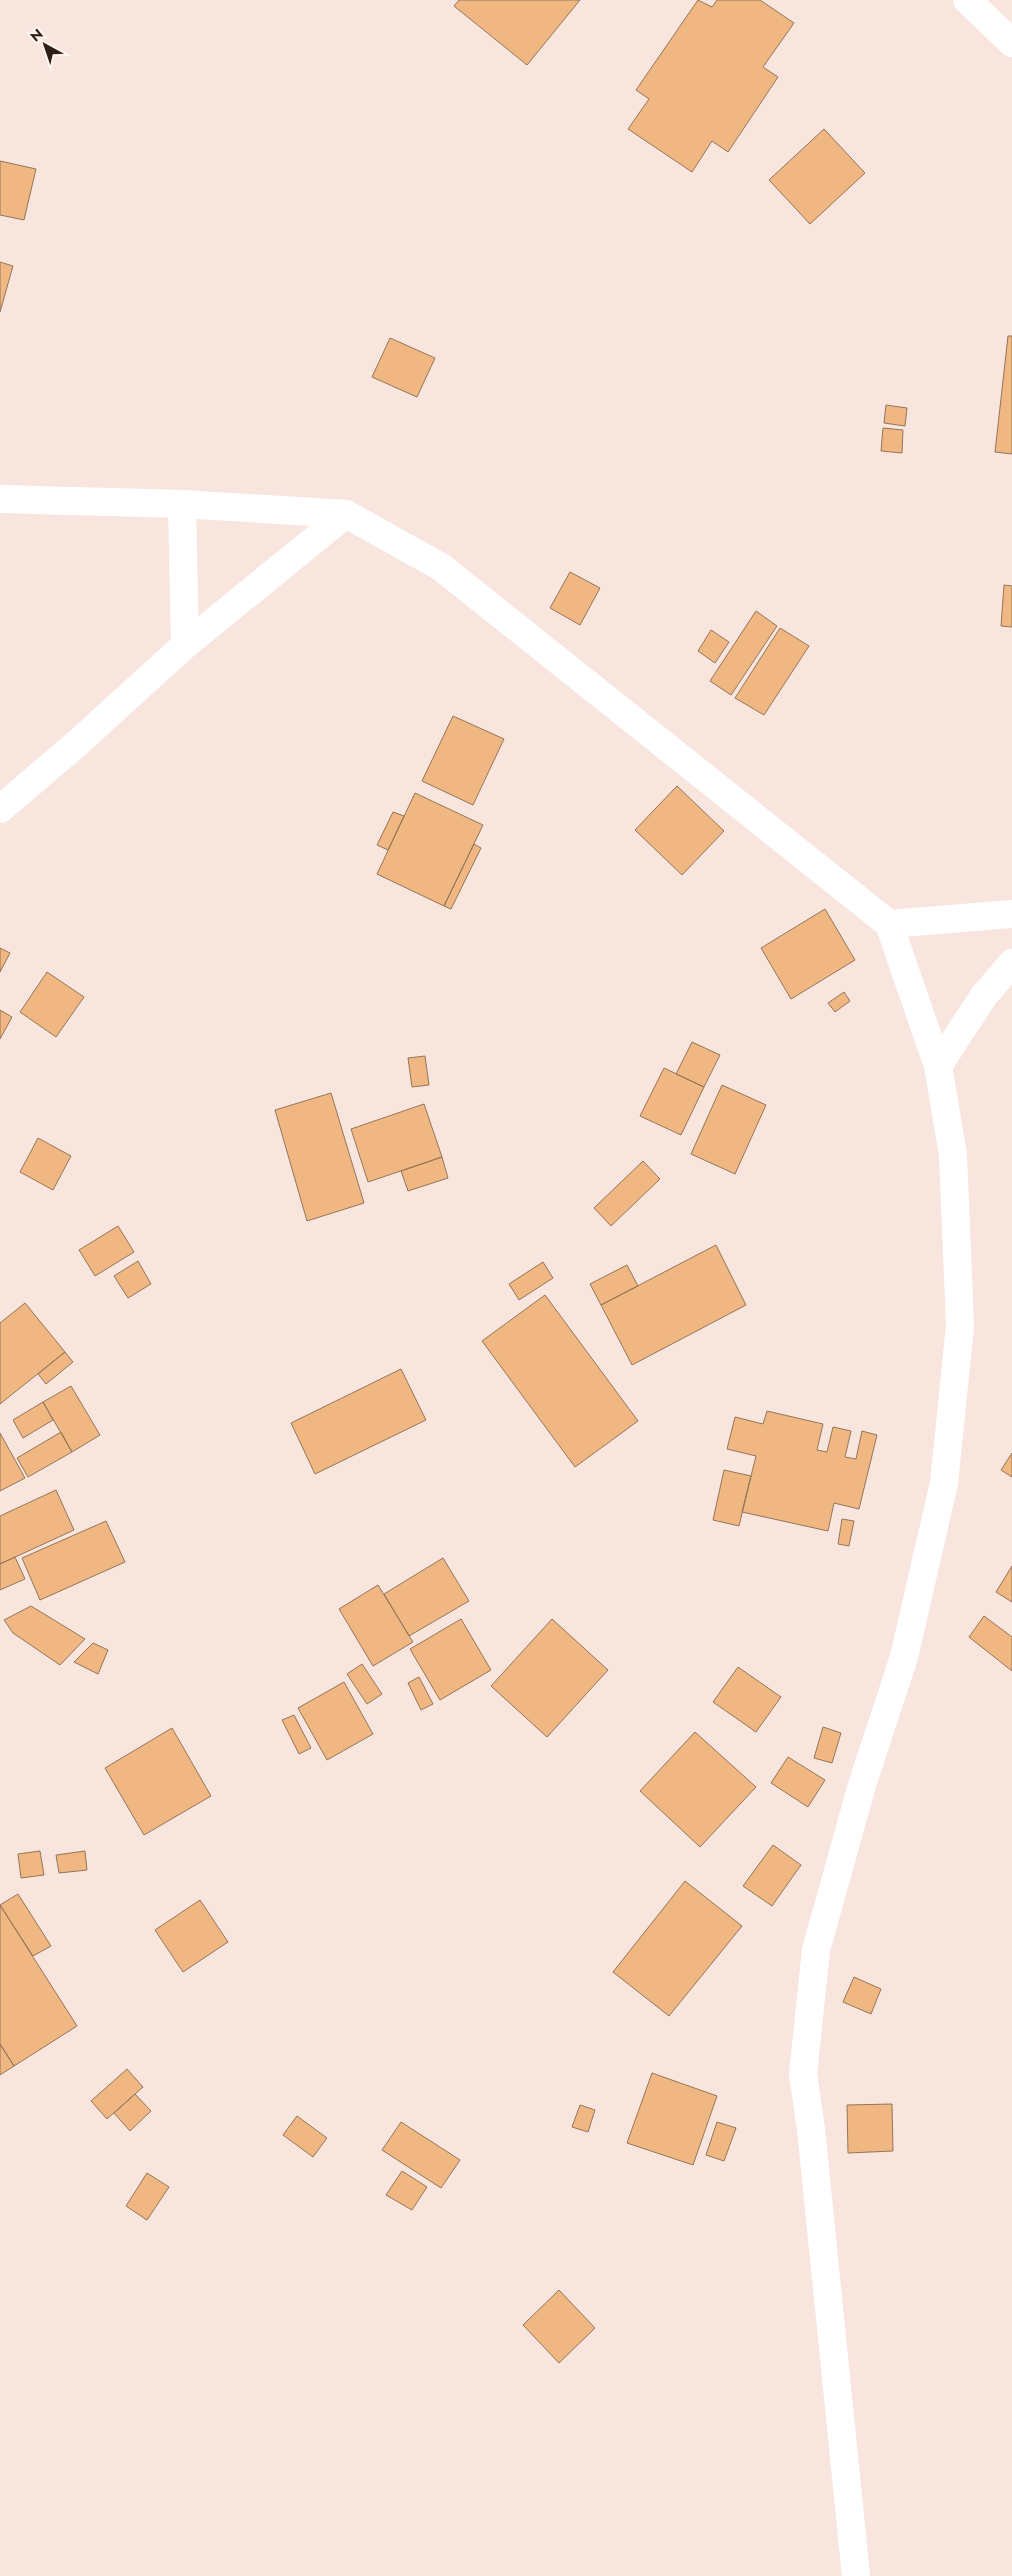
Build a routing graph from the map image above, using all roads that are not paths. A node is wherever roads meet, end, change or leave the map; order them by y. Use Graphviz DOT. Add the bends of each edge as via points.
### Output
graph roads {
  1 [pos="967,0"];
  2 [pos="1012,43"];
  3 [pos="0,498"];
  4 [pos="182,504"];
  5 [pos="346,514"];
  6 [pos="185,645"];
  7 [pos="0,809"];
  8 [pos="1012,914"];
  9 [pos="889,924"];
  10 [pos="1012,963"];
  11 [pos="938,1066"];
  12 [pos="856,2576"];
  1 -- 2 [label="street"];
  3 -- 4 [label="street"];
  4 -- 5 [label="street"];
  4 -- 6 [label="street"];
  5 -- 6 [label="street"];
  5 -- 9 [label="street" via="440,567"];
  6 -- 7 [label="street"];
  8 -- 9 [label="street"];
  9 -- 11 [label="street"];
  10 -- 11 [label="street" via="983,996"];
  11 -- 12 [label="street" via="953,1155 960,1326 944,1483 904,1657 862,1785 816,1950 803,2074"];
}
